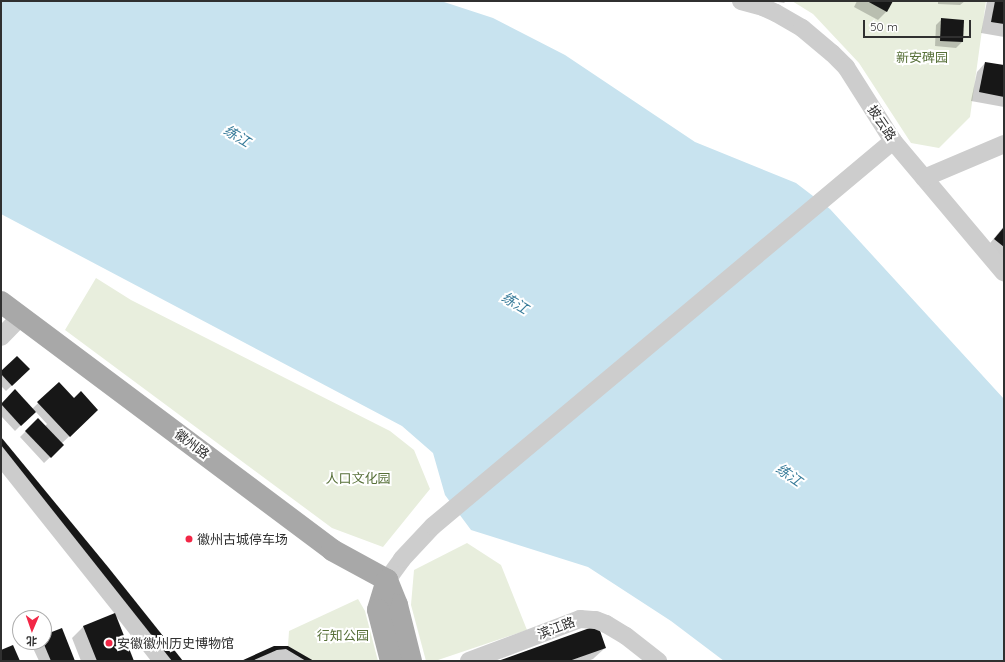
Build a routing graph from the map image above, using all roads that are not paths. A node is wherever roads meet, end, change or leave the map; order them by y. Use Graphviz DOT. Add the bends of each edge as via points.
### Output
graph roads {
  1 [pos="741,1"];
  2 [pos="893,141"];
  3 [pos="1004,144"];
  4 [pos="924,178"];
  5 [pos="1004,273"];
  6 [pos="1,302"];
  7 [pos="21,316"];
  8 [pos="1,337"];
  9 [pos="387,580"];
  10 [pos="391,661"];
  11 [pos="411,661"];
  12 [pos="469,661"];
  13 [pos="658,661"];
  1 -- 2 [label="street, 披云路" via="776,13 802,28 832,53 846,68"];
  2 -- 4 [label="street, 披云路"];
  2 -- 9 [label="street" via="433,526 407,553"];
  3 -- 4 [label="street"];
  4 -- 5 [label="street, 披云路"];
  6 -- 7 [label="main road, 徽州路"];
  7 -- 8 [label="street"];
  7 -- 9 [label="main road, 徽州路" via="332,550"];
  9 -- 10 [label="main road" via="378,610"];
  9 -- 11 [label="main road" via="397,605"];
  12 -- 13 [label="street, 滨江路" via="580,619 588,619 606,624 626,636"];
}
